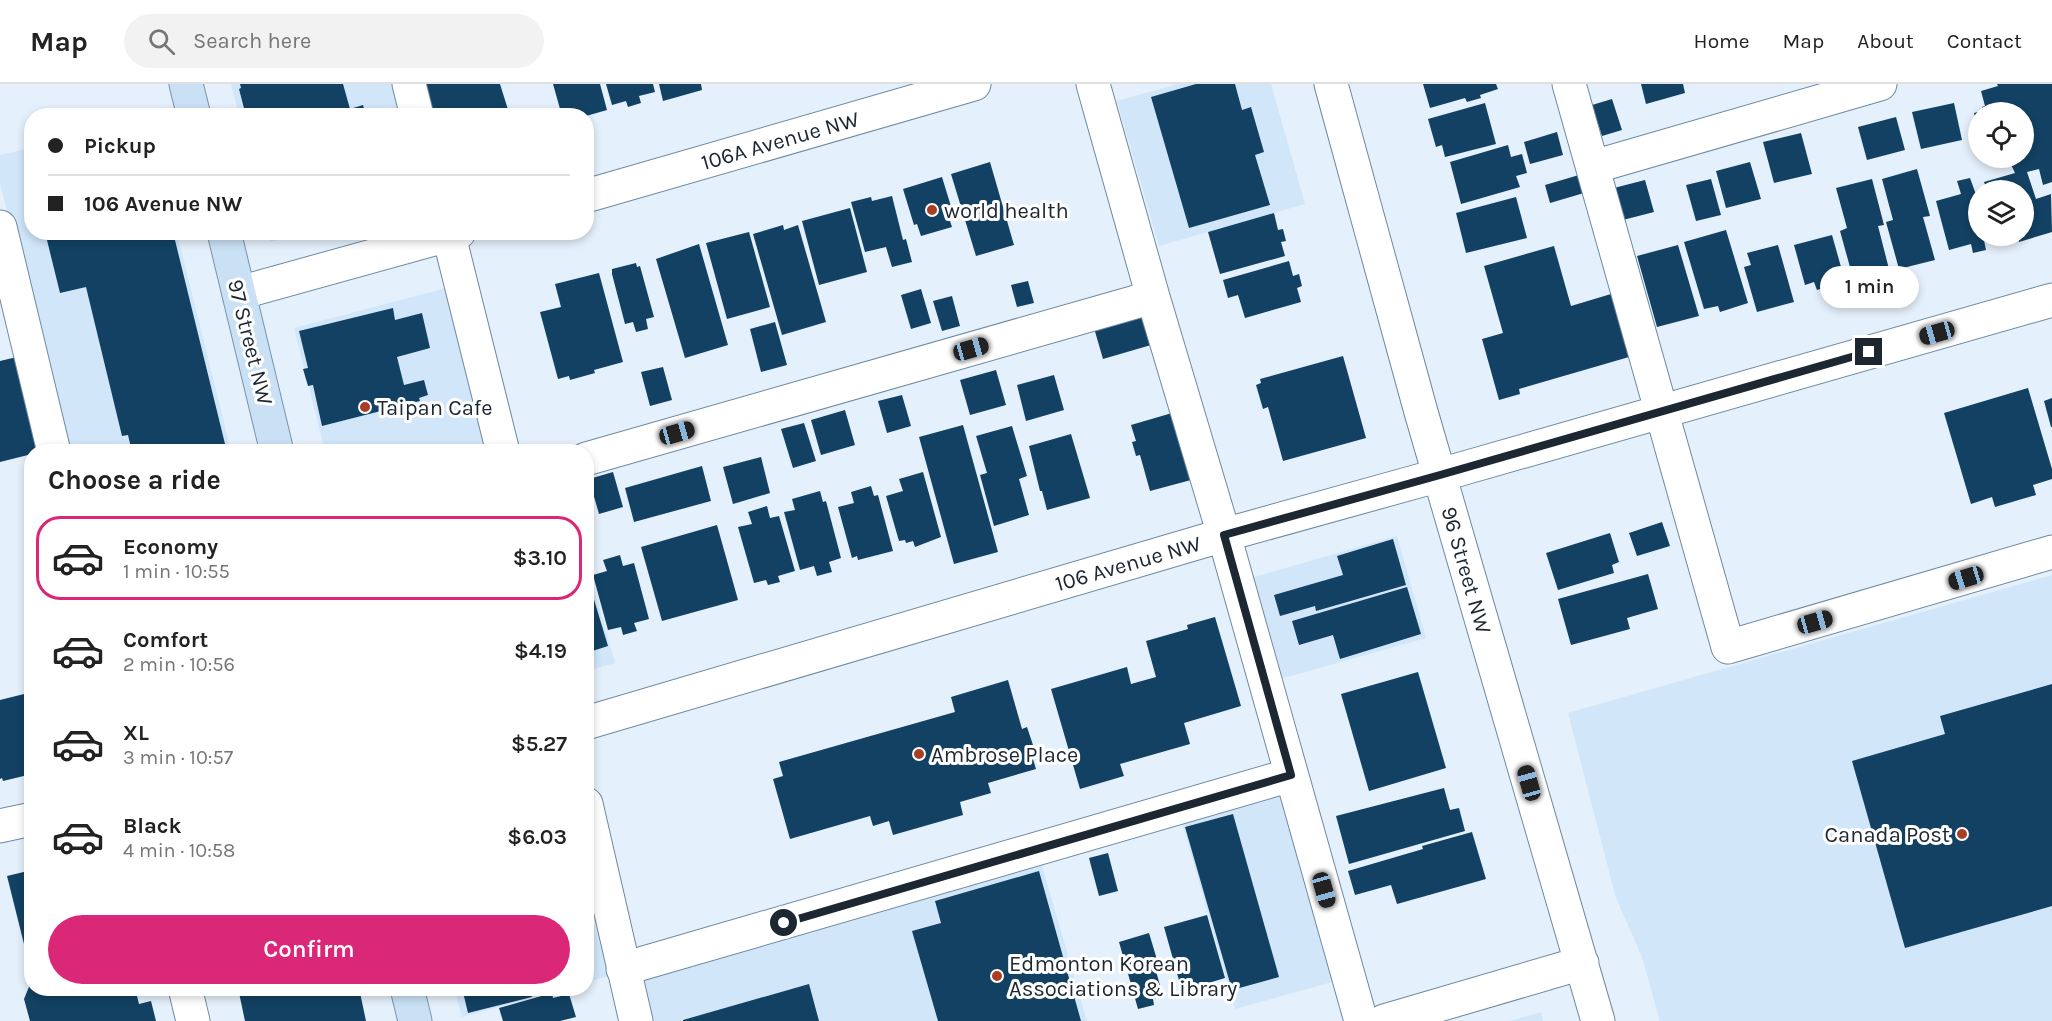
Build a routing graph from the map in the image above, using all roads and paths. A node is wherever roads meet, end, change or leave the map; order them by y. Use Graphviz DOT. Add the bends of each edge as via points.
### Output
graph roads {
  1 [pos="186,84"];
  2 [pos="409,84"];
  3 [pos="974,84"];
  4 [pos="1093,84"];
  5 [pos="1331,84"];
  6 [pos="1569,84"];
  7 [pos="1880,84"];
  8 [pos="192,108"];
  9 [pos="415,108"];
  10 [pos="1593,167"];
  11 [pos="594,194"];
  12 [pos="0,227"];
  13 [pos="226,240"];
  14 [pos="430,240"];
  15 [pos="453,240"];
  16 [pos="239,293"];
  17 [pos="1153,297"];
  18 [pos="2052,300"];
  19 [pos="1663,410"];
  20 [pos="52,444"];
  21 [pos="275,444"];
  22 [pos="501,444"];
  23 [pos="594,457"];
  24 [pos="1440,475"];
  25 [pos="1224,535"];
  26 [pos="2052,552"];
  27 [pos="594,721"];
  28 [pos="1291,775"];
  29 [pos="24,821"];
  30 [pos="0,826"];
  31 [pos="594,840"];
  32 [pos="1582,963"];
  33 [pos="623,969"];
  34 [pos="187,996"];
  35 [pos="409,996"];
  36 [pos="193,1021"];
  37 [pos="415,1021"];
  38 [pos="636,1021"];
  39 [pos="1361,1021"];
  40 [pos="1384,1021"];
  41 [pos="1598,1021"];
  1 -- 8 [label="main road"];
  2 -- 9 [label="street"];
  3 -- 11 [label="street, 106A Avenue NW"];
  4 -- 17 [label="street"];
  5 -- 24 [label="street, 96 Street NW"];
  6 -- 10 [label="street"];
  7 -- 10 [label="street"];
  10 -- 19 [label="street"];
  12 -- 20 [label="street"];
  13 -- 16 [label="main road, 97 Street NW"];
  14 -- 16 [label="street"];
  15 -- 22 [label="street"];
  16 -- 21 [label="main road, 97 Street NW"];
  17 -- 23 [label="street"];
  17 -- 25 [label="street"];
  18 -- 19 [label="street, 106 Avenue NW"];
  19 -- 24 [label="street, 106 Avenue NW"];
  19 -- 26 [label="street" via="1728,647"];
  24 -- 25 [label="street, 106 Avenue NW"];
  24 -- 32 [label="street, 96 Street NW"];
  25 -- 27 [label="street, 106 Avenue NW"];
  25 -- 28 [label="street"];
  28 -- 33 [label="street"];
  28 -- 39 [label="street"];
  29 -- 30 [label="street"];
  31 -- 33 [label="street"];
  32 -- 40 [label="street"];
  32 -- 41 [label="street, 96 Street NW"];
  33 -- 38 [label="street"];
  34 -- 36 [label="street"];
  35 -- 37 [label="main road"];
}
